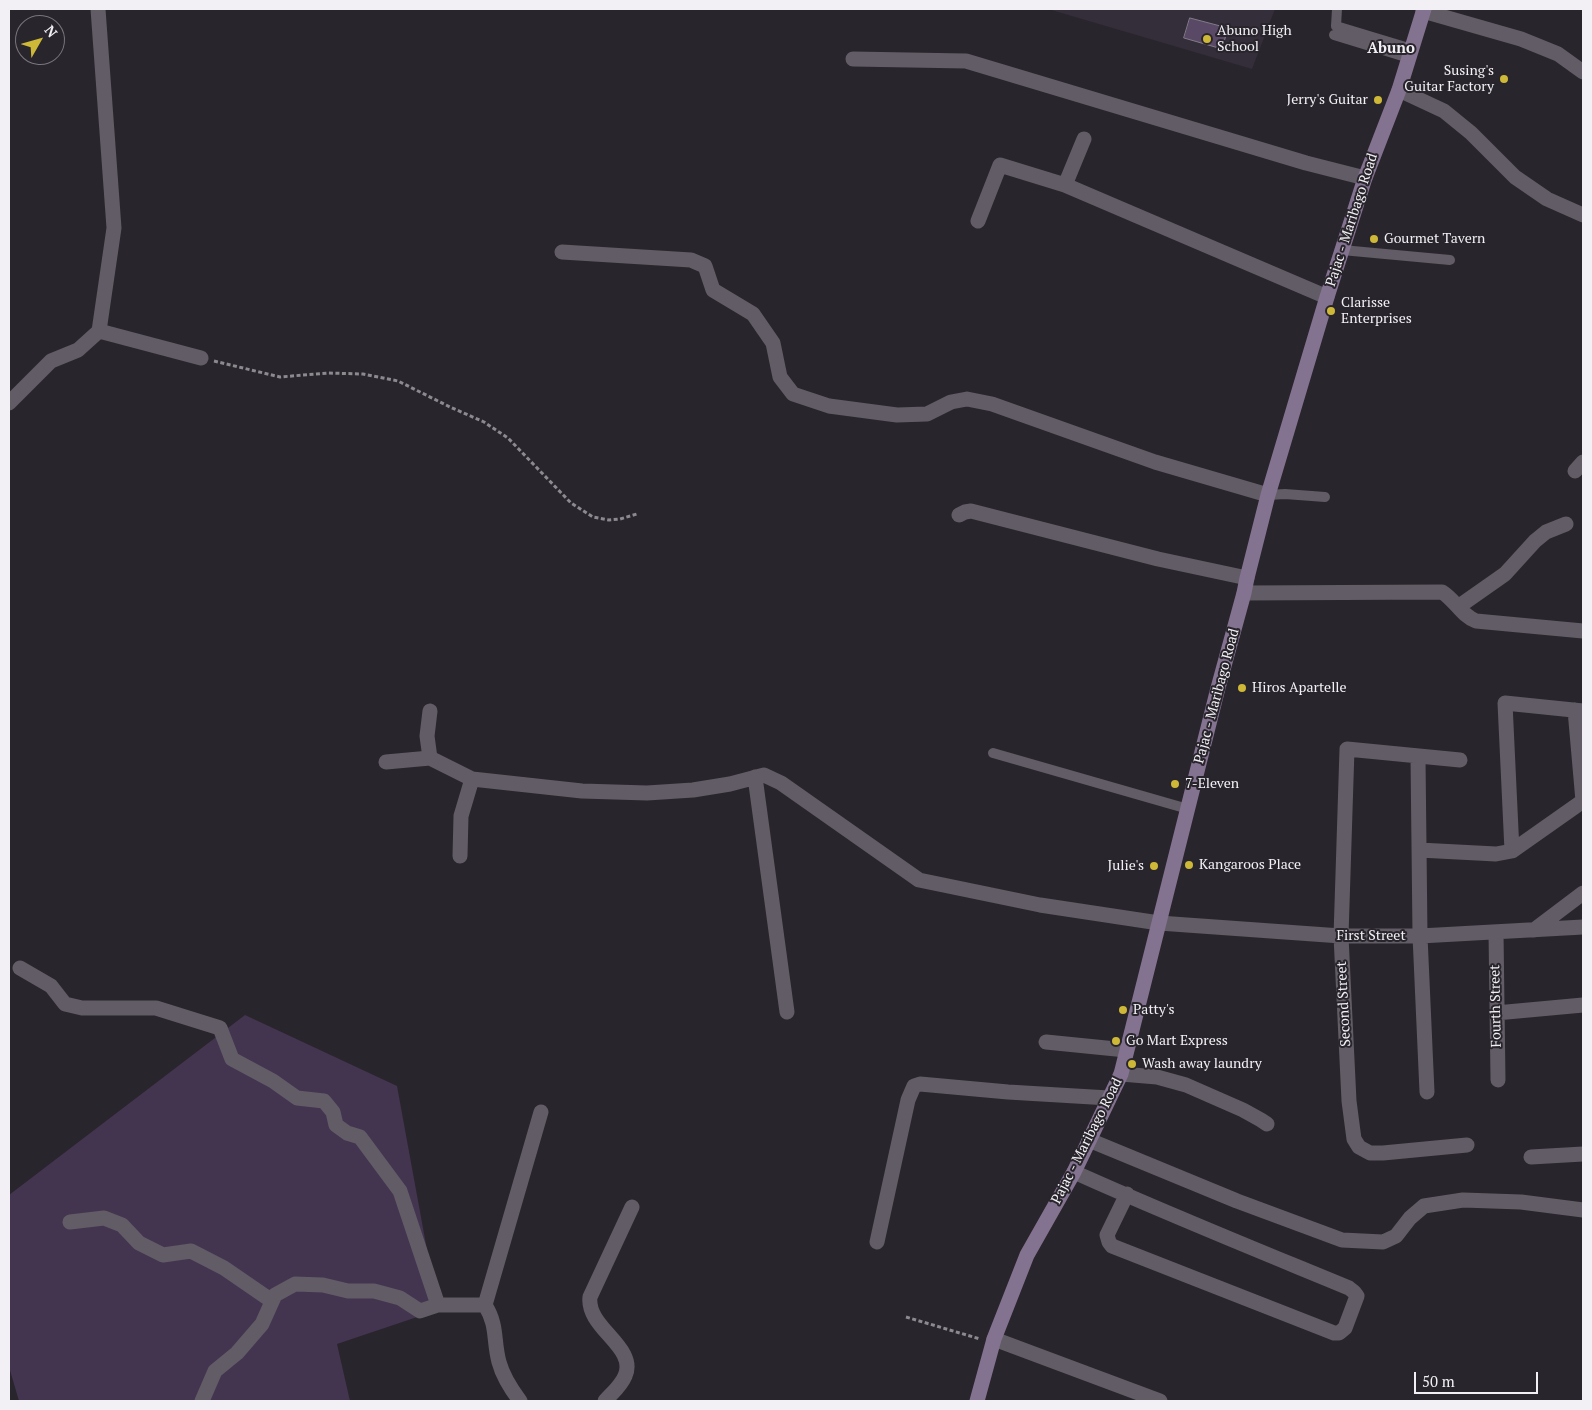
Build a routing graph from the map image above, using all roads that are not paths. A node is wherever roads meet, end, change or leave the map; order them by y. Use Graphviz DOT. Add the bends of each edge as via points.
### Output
graph roads {
  1 [pos="98,9"];
  2 [pos="1337,9"];
  3 [pos="1424,10"];
  4 [pos="1334,35"];
  5 [pos="1410,53"];
  6 [pos="853,59"];
  7 [pos="1583,72"];
  8 [pos="1399,90"];
  9 [pos="1084,139"];
  10 [pos="1365,178"];
  11 [pos="1065,185"];
  12 [pos="1583,215"];
  13 [pos="978,221"];
  14 [pos="1342,250"];
  15 [pos="562,252"];
  16 [pos="1450,260"];
  17 [pos="1327,298"];
  18 [pos="99,331"];
  19 [pos="202,358"];
  20 [pos="9,403"];
  21 [pos="1268,495"];
  22 [pos="1325,497"];
  23 [pos="959,515"];
  24 [pos="1566,524"];
  25 [pos="1246,585"];
  26 [pos="1458,607"];
  27 [pos="1583,631"];
  28 [pos="1579,710"];
  29 [pos="430,711"];
  30 [pos="993,753"];
  31 [pos="1418,757"];
  32 [pos="430,758"];
  33 [pos="1460,760"];
  34 [pos="386,762"];
  35 [pos="755,777"];
  36 [pos="472,779"];
  37 [pos="1583,801"];
  38 [pos="1188,808"];
  39 [pos="1419,850"];
  40 [pos="1512,851"];
  41 [pos="460,856"];
  42 [pos="1583,893"];
  43 [pos="1159,923"];
  44 [pos="1583,927"];
  45 [pos="1534,930"];
  46 [pos="1496,932"];
  47 [pos="1341,936"];
  48 [pos="1420,936"];
  49 [pos="20,968"];
  50 [pos="1583,1005"];
  51 [pos="787,1012"];
  52 [pos="1496,1013"];
  53 [pos="1046,1042"];
  54 [pos="1126,1050"];
  55 [pos="1121,1074"];
  56 [pos="1498,1080"];
  57 [pos="1427,1092"];
  58 [pos="1109,1098"];
  59 [pos="541,1112"];
  60 [pos="1267,1124"];
  61 [pos="1089,1140"];
  62 [pos="1467,1145"];
  63 [pos="1583,1154"];
  64 [pos="1532,1157"];
  65 [pos="1074,1172"];
  66 [pos="1126,1194"];
  67 [pos="632,1207"];
  68 [pos="1583,1210"];
  69 [pos="70,1222"];
  70 [pos="877,1242"];
  71 [pos="272,1301"];
  72 [pos="438,1305"];
  73 [pos="485,1305"];
  74 [pos="994,1341"];
  75 [pos="202,1401"];
  76 [pos="520,1401"];
  77 [pos="605,1401"];
  78 [pos="977,1401"];
  79 [pos="1160,1401"];
  1 -- 18 [label="street" via="114,228"];
  2 -- 5 [label="lane" via="1336,26"];
  3 -- 5 [label="street, Pajac - Maribago Road"];
  3 -- 7 [label="street" via="1521,38 1558,54"];
  4 -- 5 [label="lane"];
  5 -- 8 [label="street, Pajac - Maribago Road"];
  6 -- 10 [label="street" via="966,61"];
  8 -- 10 [label="street, Pajac - Maribago Road"];
  8 -- 12 [label="street" via="1444,111 1515,177 1546,199"];
  9 -- 11 [label="street"];
  10 -- 14 [label="street, Pajac - Maribago Road"];
  11 -- 13 [label="street" via="1000,164"];
  11 -- 17 [label="street"];
  14 -- 16 [label="lane"];
  14 -- 17 [label="street, Pajac - Maribago Road"];
  15 -- 21 [label="street" via="690,260 705,266 713,290 753,314 772,343 780,377 793,394 829,406 897,415 927,414 951,402 967,399 992,404 1155,462"];
  17 -- 21 [label="street, Pajac - Maribago Road"];
  18 -- 19 [label="street"];
  18 -- 20 [label="street" via="78,350 51,361"];
  21 -- 22 [label="lane"];
  21 -- 25 [label="street, Pajac - Maribago Road"];
  23 -- 25 [label="street" via="971,511"];
  24 -- 26 [label="street" via="1546,532 1505,574"];
  25 -- 26 [label="street" via="1442,592"];
  25 -- 38 [label="street, Pajac - Maribago Road"];
  26 -- 27 [label="street" via="1476,621"];
  28 -- 37 [label="street"];
  28 -- 40 [label="street" via="1505,703"];
  29 -- 32 [label="street" via="427,736"];
  30 -- 38 [label="lane"];
  31 -- 33 [label="street"];
  31 -- 39 [label="street"];
  31 -- 47 [label="street, Second Street" via="1347,749"];
  32 -- 34 [label="street"];
  32 -- 36 [label="street"];
  35 -- 36 [label="street" via="693,790 647,793 582,792"];
  35 -- 43 [label="street, First Street" via="764,775 781,783 922,881 1040,905"];
  35 -- 51 [label="street"];
  36 -- 41 [label="street" via="461,816"];
  37 -- 40 [label="street"];
  38 -- 43 [label="street, Pajac - Maribago Road"];
  39 -- 40 [label="street" via="1496,854"];
  39 -- 48 [label="street"];
  42 -- 45 [label="street"];
  43 -- 47 [label="street, First Street"];
  43 -- 54 [label="street, Pajac - Maribago Road"];
  44 -- 45 [label="street, First Street"];
  45 -- 46 [label="street, First Street"];
  46 -- 48 [label="street, First Street"];
  46 -- 52 [label="street, Fourth Street"];
  47 -- 48 [label="street, First Street"];
  47 -- 62 [label="street, Second Street" via="1349,1101 1354,1139 1359,1147 1370,1153"];
  48 -- 57 [label="street"];
  49 -- 72 [label="street" via="51,986 65,1004 82,1008 156,1008 220,1028 232,1059 273,1080 297,1098 324,1101 333,1112 336,1125 360,1137 400,1192"];
  50 -- 52 [label="street"];
  52 -- 56 [label="street, Fourth Street"];
  53 -- 54 [label="street"];
  54 -- 55 [label="street, Pajac - Maribago Road"];
  55 -- 58 [label="street, Pajac - Maribago Road"];
  55 -- 60 [label="street" via="1157,1077 1186,1085"];
  58 -- 61 [label="street, Pajac - Maribago Road"];
  58 -- 70 [label="street" via="914,1086 908,1100"];
  59 -- 73 [label="street"];
  61 -- 65 [label="street, Pajac - Maribago Road"];
  61 -- 68 [label="street" via="1342,1240 1383,1242 1396,1236 1424,1206 1463,1200 1521,1202"];
  63 -- 64 [label="street"];
  65 -- 66 [label="street"];
  65 -- 74 [label="street, Pajac - Maribago Road" via="1026,1255"];
  66 -- 66 [label="street" via="1349,1288 1357,1296 1345,1328 1334,1333 1112,1246 1107,1235"];
  67 -- 77 [label="street" via="590,1297 593,1316 620,1348 627,1362 624,1378"];
  69 -- 71 [label="street" via="104,1218 122,1225 139,1243 163,1255 191,1251 224,1268"];
  71 -- 72 [label="street" via="275,1295 295,1284 374,1291 400,1298 420,1311"];
  71 -- 75 [label="street" via="262,1324 215,1371"];
  72 -- 73 [label="street"];
  73 -- 76 [label="street" via="494,1325 504,1376"];
  74 -- 78 [label="street, Pajac - Maribago Road"];
  74 -- 79 [label="street"];
}
